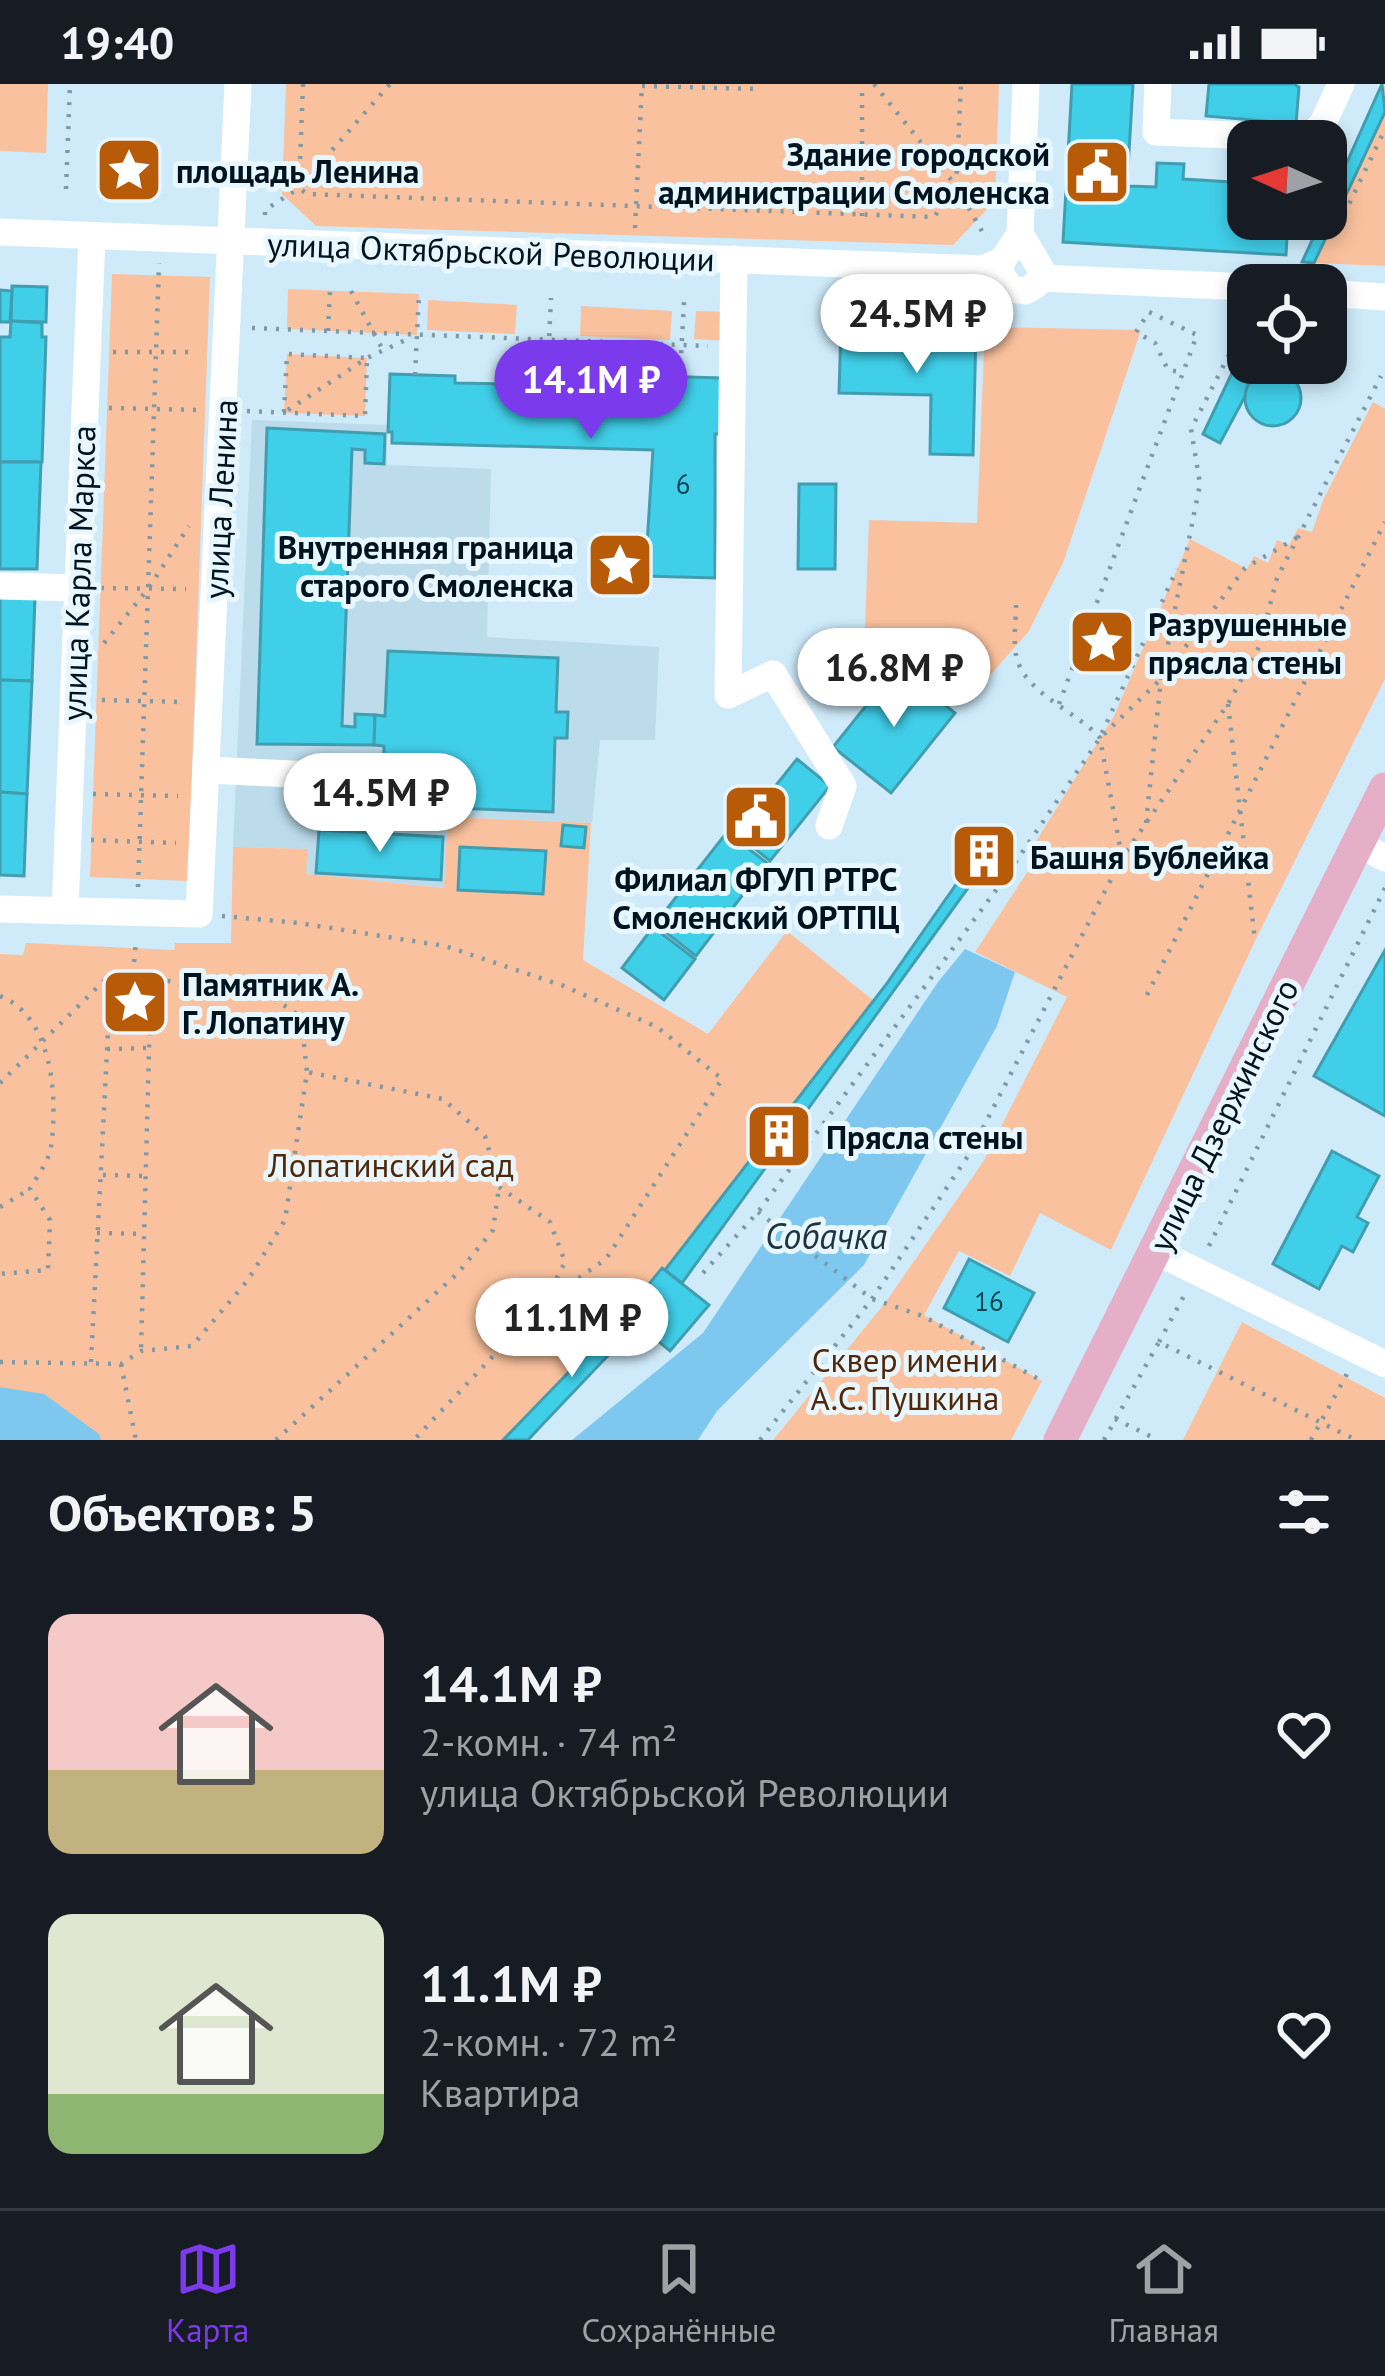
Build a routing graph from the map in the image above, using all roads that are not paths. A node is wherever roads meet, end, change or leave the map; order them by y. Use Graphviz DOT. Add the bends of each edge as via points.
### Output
graph roads {
  1 [pos="238,84"];
  2 [pos="1026,84"];
  3 [pos="1158,84"];
  4 [pos="1341,84"];
  5 [pos="0,232"];
  6 [pos="1020,234"];
  7 [pos="79,235"];
  8 [pos="232,243"];
  9 [pos="734,259"];
  10 [pos="995,270"];
  11 [pos="1040,278"];
  12 [pos="1227,286"];
  13 [pos="1347,294"];
  14 [pos="1385,297"];
  15 [pos="0,586"];
  16 [pos="78,588"];
  17 [pos="360,777"];
  18 [pos="206,783"];
  19 [pos="1385,789"];
  20 [pos="829,826"];
  21 [pos="1371,850"];
  22 [pos="0,910"];
  23 [pos="65,911"];
  24 [pos="1157,1252"];
  25 [pos="1372,1358"];
  26 [pos="1060,1440"];
  1 -- 8 [label="street, улица Ленина"];
  2 -- 6 [label="street"];
  3 -- 4 [label="street" via="1156,132 1309,138"];
  5 -- 7 [label="street, улица Октябрьской Революции"];
  6 -- 10 [label="street"];
  6 -- 11 [label="street" via="1040,263"];
  7 -- 8 [label="street, улица Октябрьской Революции"];
  7 -- 16 [label="street, улица Карла Маркса" via="88,351"];
  8 -- 9 [label="street, улица Октябрьской Революции"];
  8 -- 18 [label="street, улица Ленина"];
  9 -- 10 [label="street, улица Октябрьской Революции"];
  9 -- 20 [label="street" via="728,695 772,674 843,786"];
  10 -- 11 [label="street, улица Октябрьской Революции" via="1018,292"];
  11 -- 12 [label="street"];
  13 -- 14 [label="street"];
  15 -- 16 [label="street"];
  16 -- 23 [label="street, улица Карла Маркса"];
  17 -- 18 [label="street"];
  18 -- 23 [label="street, улица Ленина" via="199,914"];
  19 -- 21 [label="main road, улица Дзержинского"];
  21 -- 24 [label="main road, улица Дзержинского"];
  22 -- 23 [label="street"];
  24 -- 25 [label="street"];
  24 -- 26 [label="main road, улица Дзержинского"];
}
